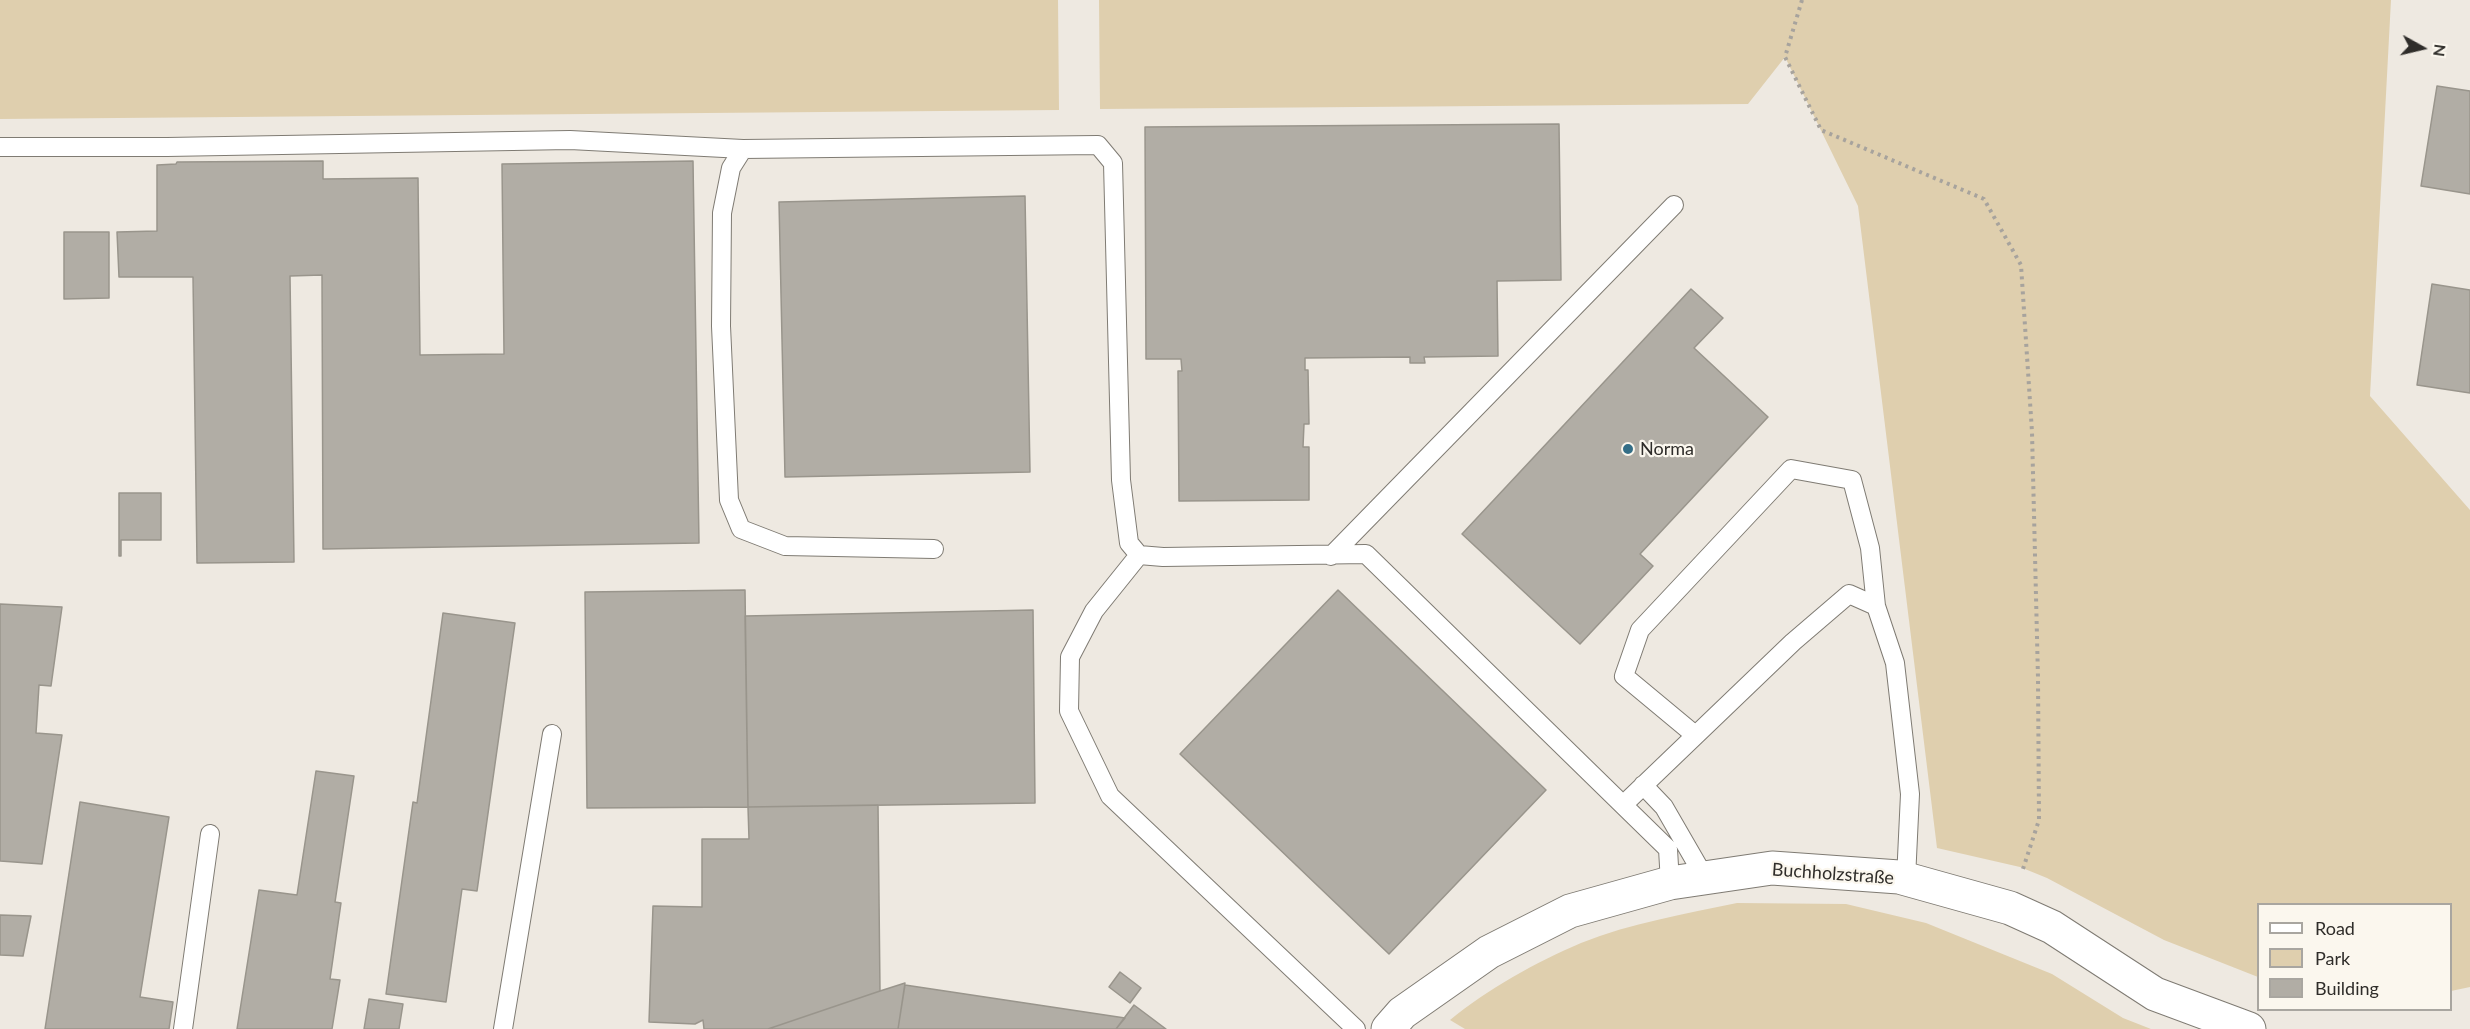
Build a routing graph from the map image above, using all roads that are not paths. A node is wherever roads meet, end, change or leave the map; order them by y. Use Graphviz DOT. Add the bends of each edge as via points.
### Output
graph roads {
  1 [pos="0,147"];
  2 [pos="743,149"];
  3 [pos="1674,205"];
  4 [pos="934,549"];
  5 [pos="1139,555"];
  6 [pos="1331,556"];
  7 [pos="1876,606"];
  8 [pos="552,734"];
  9 [pos="1695,735"];
  10 [pos="1644,785"];
  11 [pos="1623,805"];
  12 [pos="210,834"];
  13 [pos="1705,878"];
  14 [pos="1906,879"];
  15 [pos="1670,883"];
  16 [pos="183,1029"];
  17 [pos="503,1029"];
  18 [pos="1356,1029"];
  19 [pos="1388,1029"];
  20 [pos="2249,1029"];
  1 -- 2 [label="lane" via="570,140"];
  2 -- 4 [label="lane" via="732,168 722,213 721,326 729,500 741,530 785,546"];
  2 -- 5 [label="lane" via="1098,145 1106,153 1113,163 1121,480 1129,543"];
  3 -- 6 [label="lane"];
  5 -- 6 [label="lane"];
  5 -- 18 [label="lane" via="1094,611 1070,657 1069,711 1110,796"];
  6 -- 11 [label="lane" via="1366,555 1378,564"];
  7 -- 9 [label="lane" via="1849,594"];
  7 -- 9 [label="lane" via="1870,548 1852,480 1791,469 1640,630 1624,676"];
  7 -- 14 [label="lane" via="1894,663 1910,794"];
  8 -- 17 [label="lane"];
  9 -- 10 [label="lane"];
  10 -- 11 [label="lane"];
  10 -- 13 [label="lane" via="1664,807"];
  11 -- 15 [label="lane" via="1668,849"];
  12 -- 16 [label="lane"];
  13 -- 14 [label="street, Buchholzstraße" via="1772,868"];
  13 -- 15 [label="street, Buchholzstraße"];
  14 -- 20 [label="street, Buchholzstraße" via="2010,908 2052,927 2155,994"];
  15 -- 19 [label="street, Buchholzstraße" via="1570,911 1489,952 1402,1013"];
}
